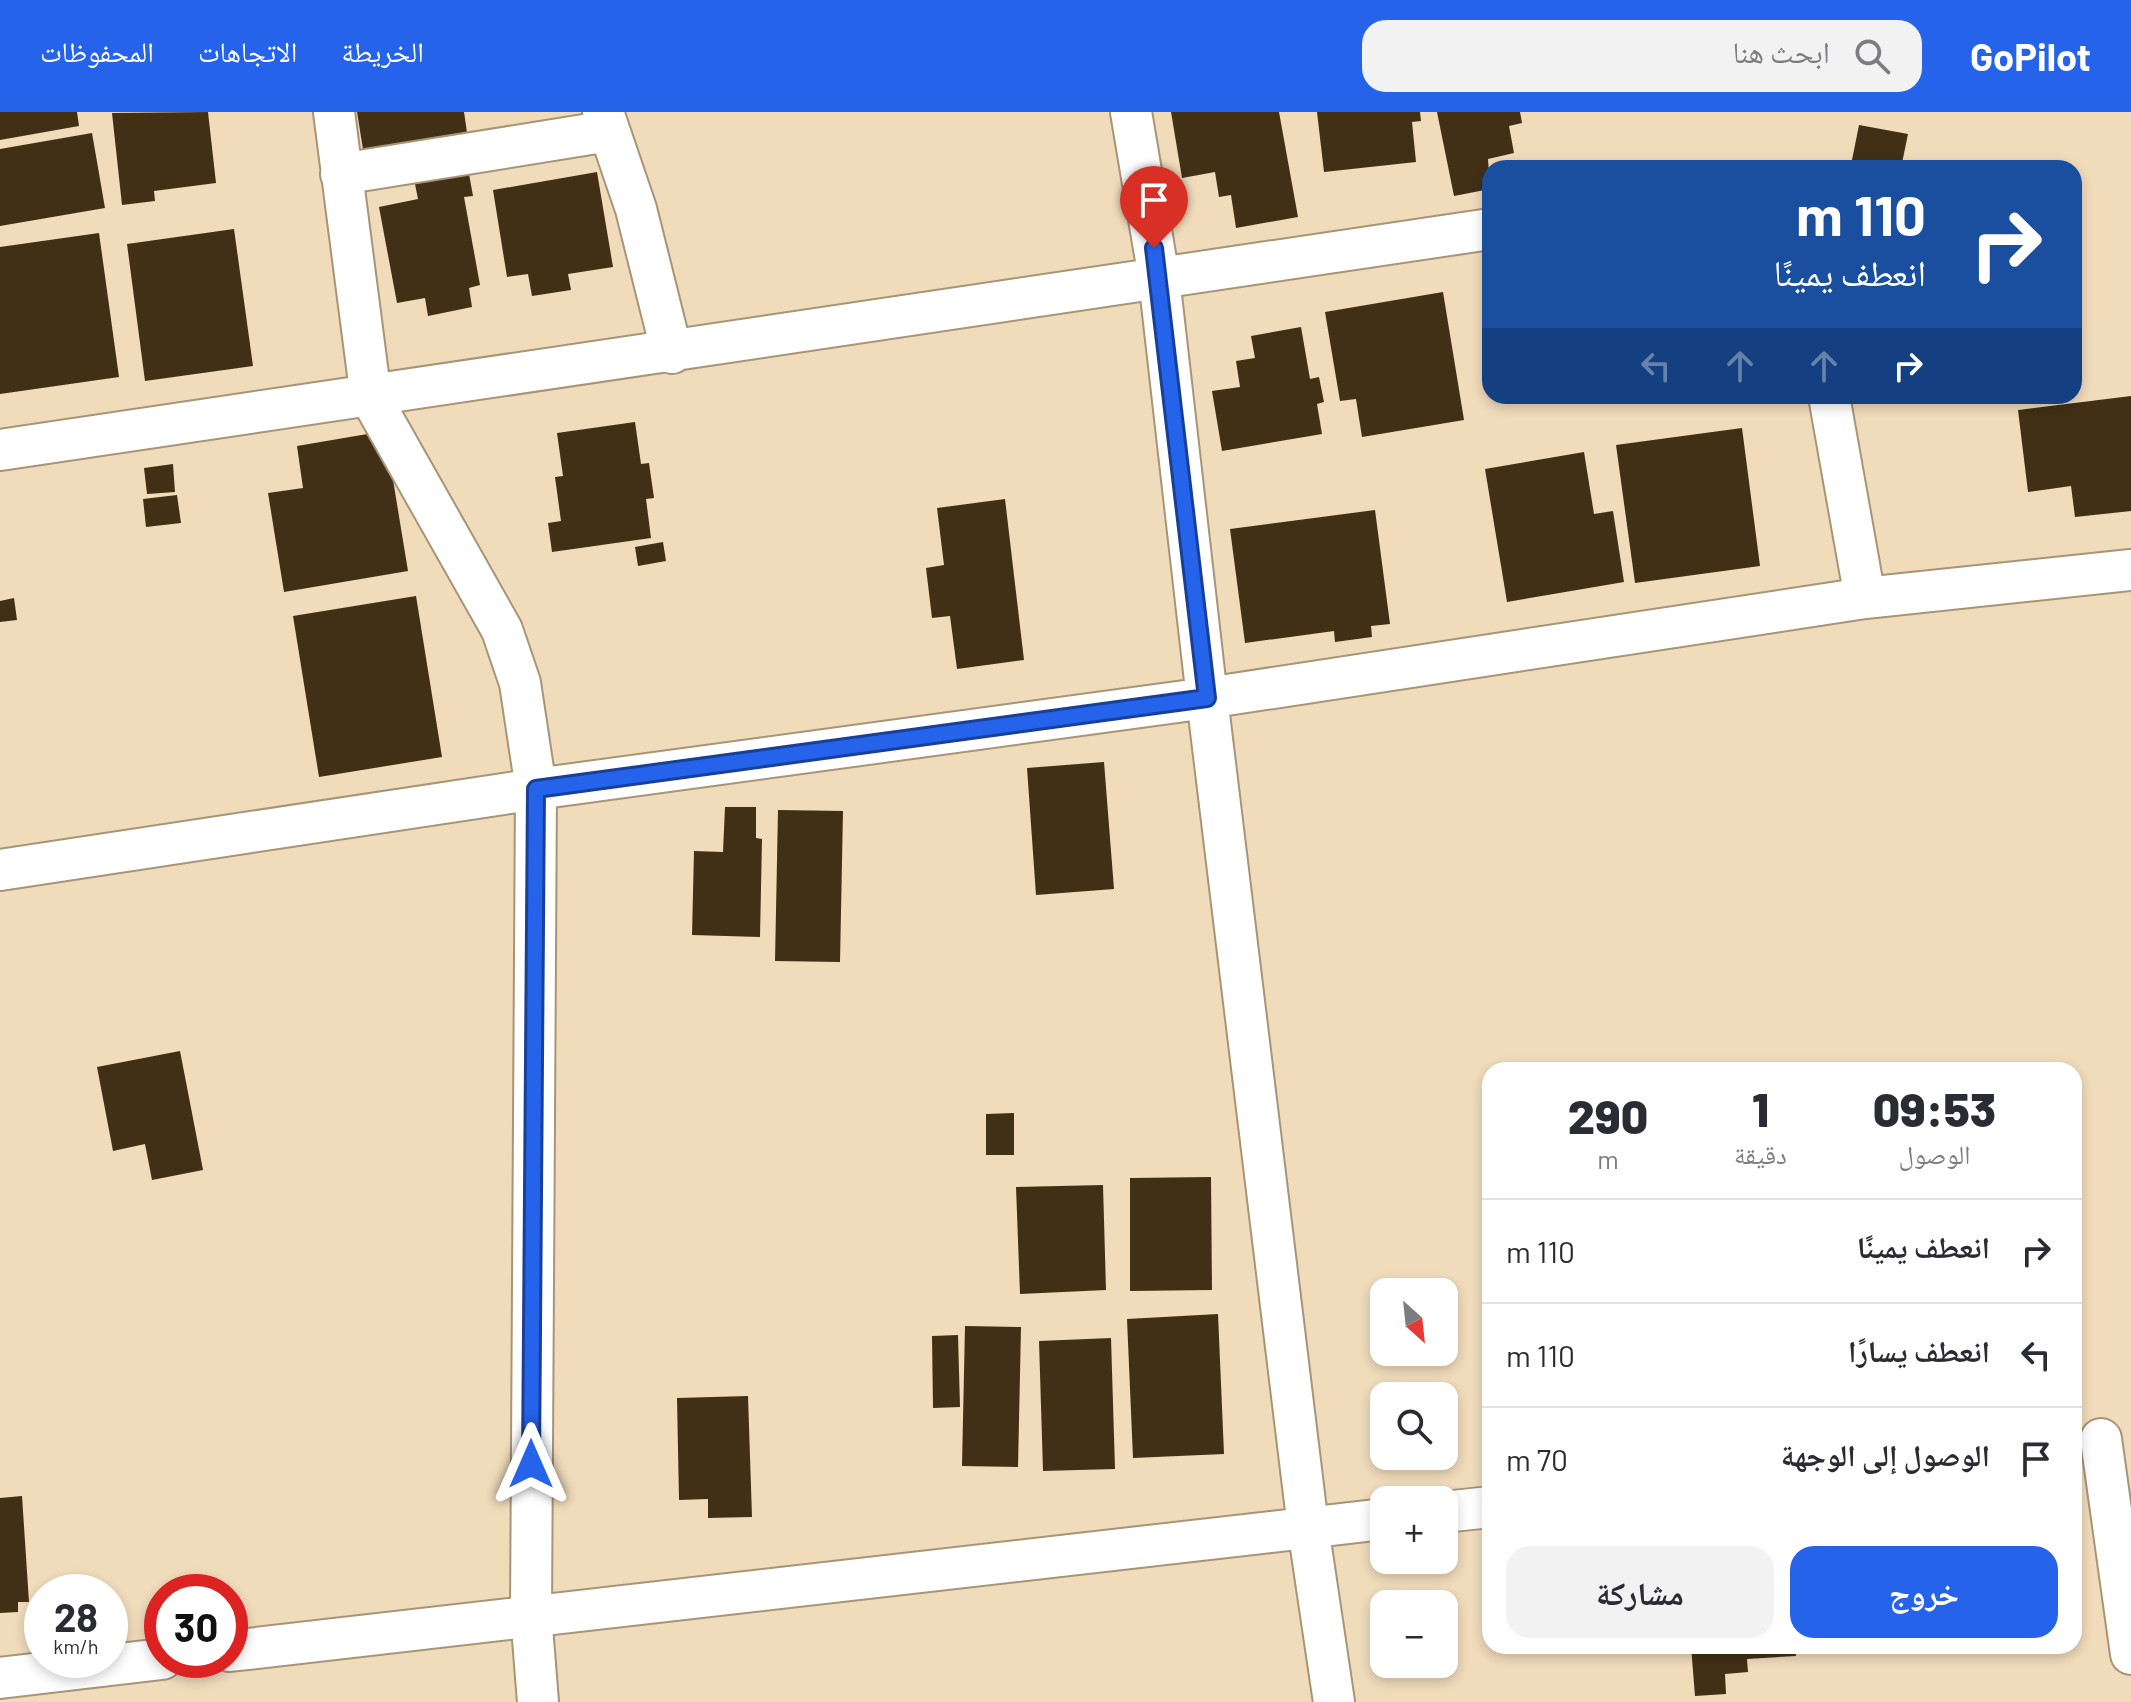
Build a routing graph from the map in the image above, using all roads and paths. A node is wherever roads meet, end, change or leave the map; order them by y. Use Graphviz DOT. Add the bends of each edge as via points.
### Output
graph roads {
  1 [pos="334,112"];
  2 [pos="1131,112"];
  3 [pos="606,122"];
  4 [pos="341,174"];
  5 [pos="1482,230"];
  6 [pos="1159,278"];
  7 [pos="672,353"];
  8 [pos="371,398"];
  9 [pos="1830,404"];
  10 [pos="0,450"];
  11 [pos="2131,570"];
  12 [pos="1865,598"];
  13 [pos="1207,698"];
  14 [pos="536,789"];
  15 [pos="0,870"];
  16 [pos="2102,1439"];
  17 [pos="1482,1508"];
  18 [pos="1458,1510"];
  19 [pos="1370,1520"];
  20 [pos="1308,1527"];
  21 [pos="531,1614"];
  22 [pos="248,1649"];
  23 [pos="2131,1654"];
  24 [pos="144,1664"];
  25 [pos="0,1678"];
  26 [pos="62,1686"];
  27 [pos="538,1702"];
  28 [pos="1334,1702"];
  1 -- 4 [label="street"];
  2 -- 6 [label="street"];
  3 -- 4 [label="street"];
  3 -- 7 [label="street" via="636,209"];
  4 -- 8 [label="street"];
  5 -- 6 [label="street"];
  6 -- 7 [label="street"];
  6 -- 13 [label="street"];
  7 -- 8 [label="street"];
  8 -- 10 [label="street"];
  8 -- 14 [label="street" via="502,630 520,683"];
  9 -- 12 [label="street"];
  11 -- 12 [label="street"];
  12 -- 13 [label="street"];
  13 -- 14 [label="street"];
  13 -- 20 [label="street"];
  14 -- 15 [label="street"];
  14 -- 21 [label="street"];
  16 -- 23 [label="street"];
  17 -- 18 [label="street"];
  19 -- 20 [label="street"];
  20 -- 21 [label="street"];
  20 -- 28 [label="street"];
  21 -- 22 [label="street"];
  21 -- 27 [label="street"];
  24 -- 26 [label="street"];
  25 -- 26 [label="street"];
}
